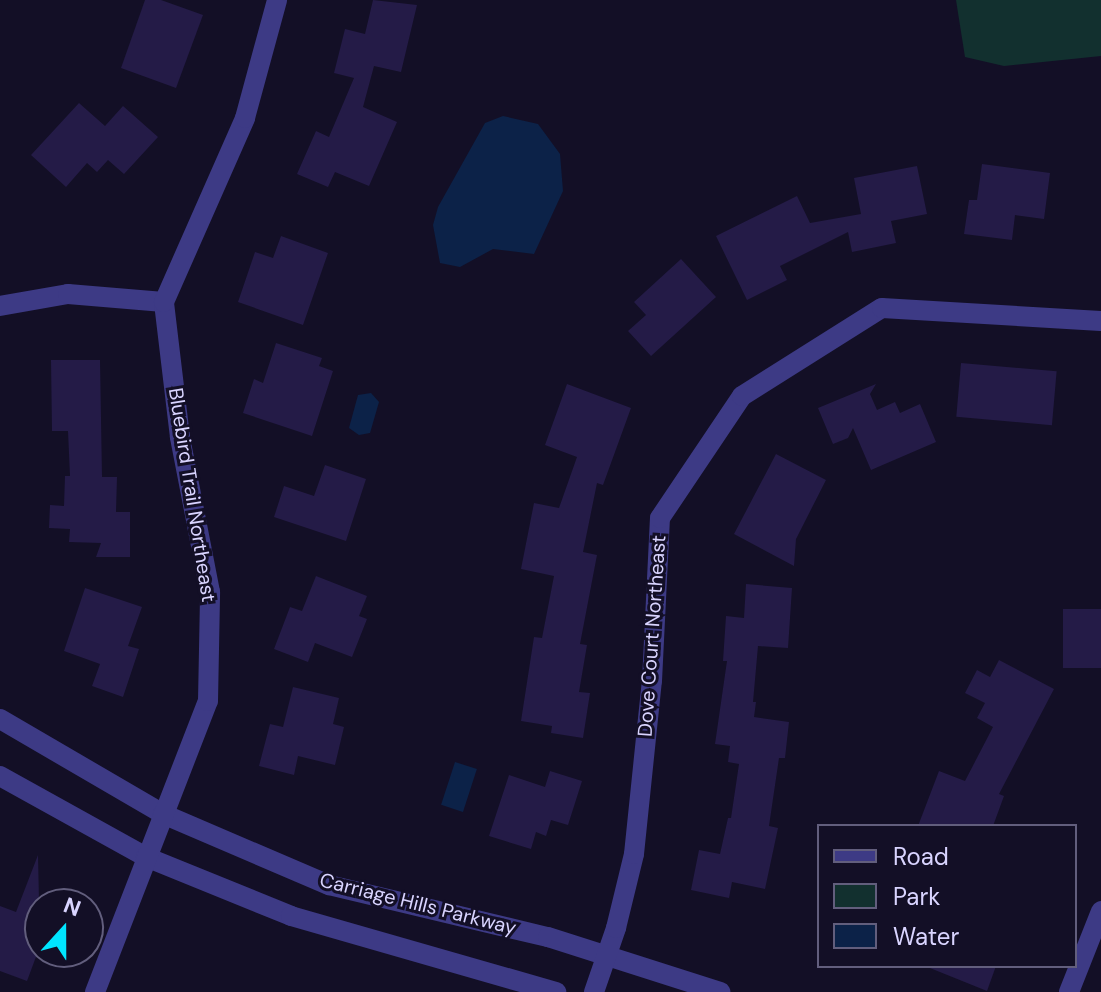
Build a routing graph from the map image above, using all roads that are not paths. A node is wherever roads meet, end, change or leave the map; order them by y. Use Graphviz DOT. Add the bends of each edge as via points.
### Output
graph roads {
  1 [pos="277,0"];
  2 [pos="164,302"];
  3 [pos="0,306"];
  4 [pos="1101,321"];
  5 [pos="0,719"];
  6 [pos="0,776"];
  7 [pos="163,814"];
  8 [pos="146,857"];
  9 [pos="1101,911"];
  10 [pos="607,958"];
  11 [pos="95,992"];
  12 [pos="556,992"];
  13 [pos="594,992"];
  14 [pos="720,992"];
  15 [pos="1069,992"];
  1 -- 2 [label="street" via="245,118"];
  2 -- 3 [label="street" via="68,294"];
  2 -- 7 [label="street, Bluebird Trail Northeast" via="180,437 210,592 208,701"];
  4 -- 10 [label="street, Dove Court Northeast" via="882,308 742,396 660,518 652,681 634,854"];
  5 -- 7 [label="street, Carriage Hills Parkway"];
  6 -- 8 [label="street"];
  7 -- 8 [label="street, Bluebird Trail Northeast"];
  7 -- 10 [label="street, Carriage Hills Parkway" via="329,885 548,937"];
  8 -- 11 [label="street, Bluebird Trail Northeast"];
  8 -- 12 [label="street" via="291,916"];
  9 -- 15 [label="street"];
  10 -- 13 [label="street, Dove Court Northeast"];
  10 -- 14 [label="street, Carriage Hills Parkway"];
}
